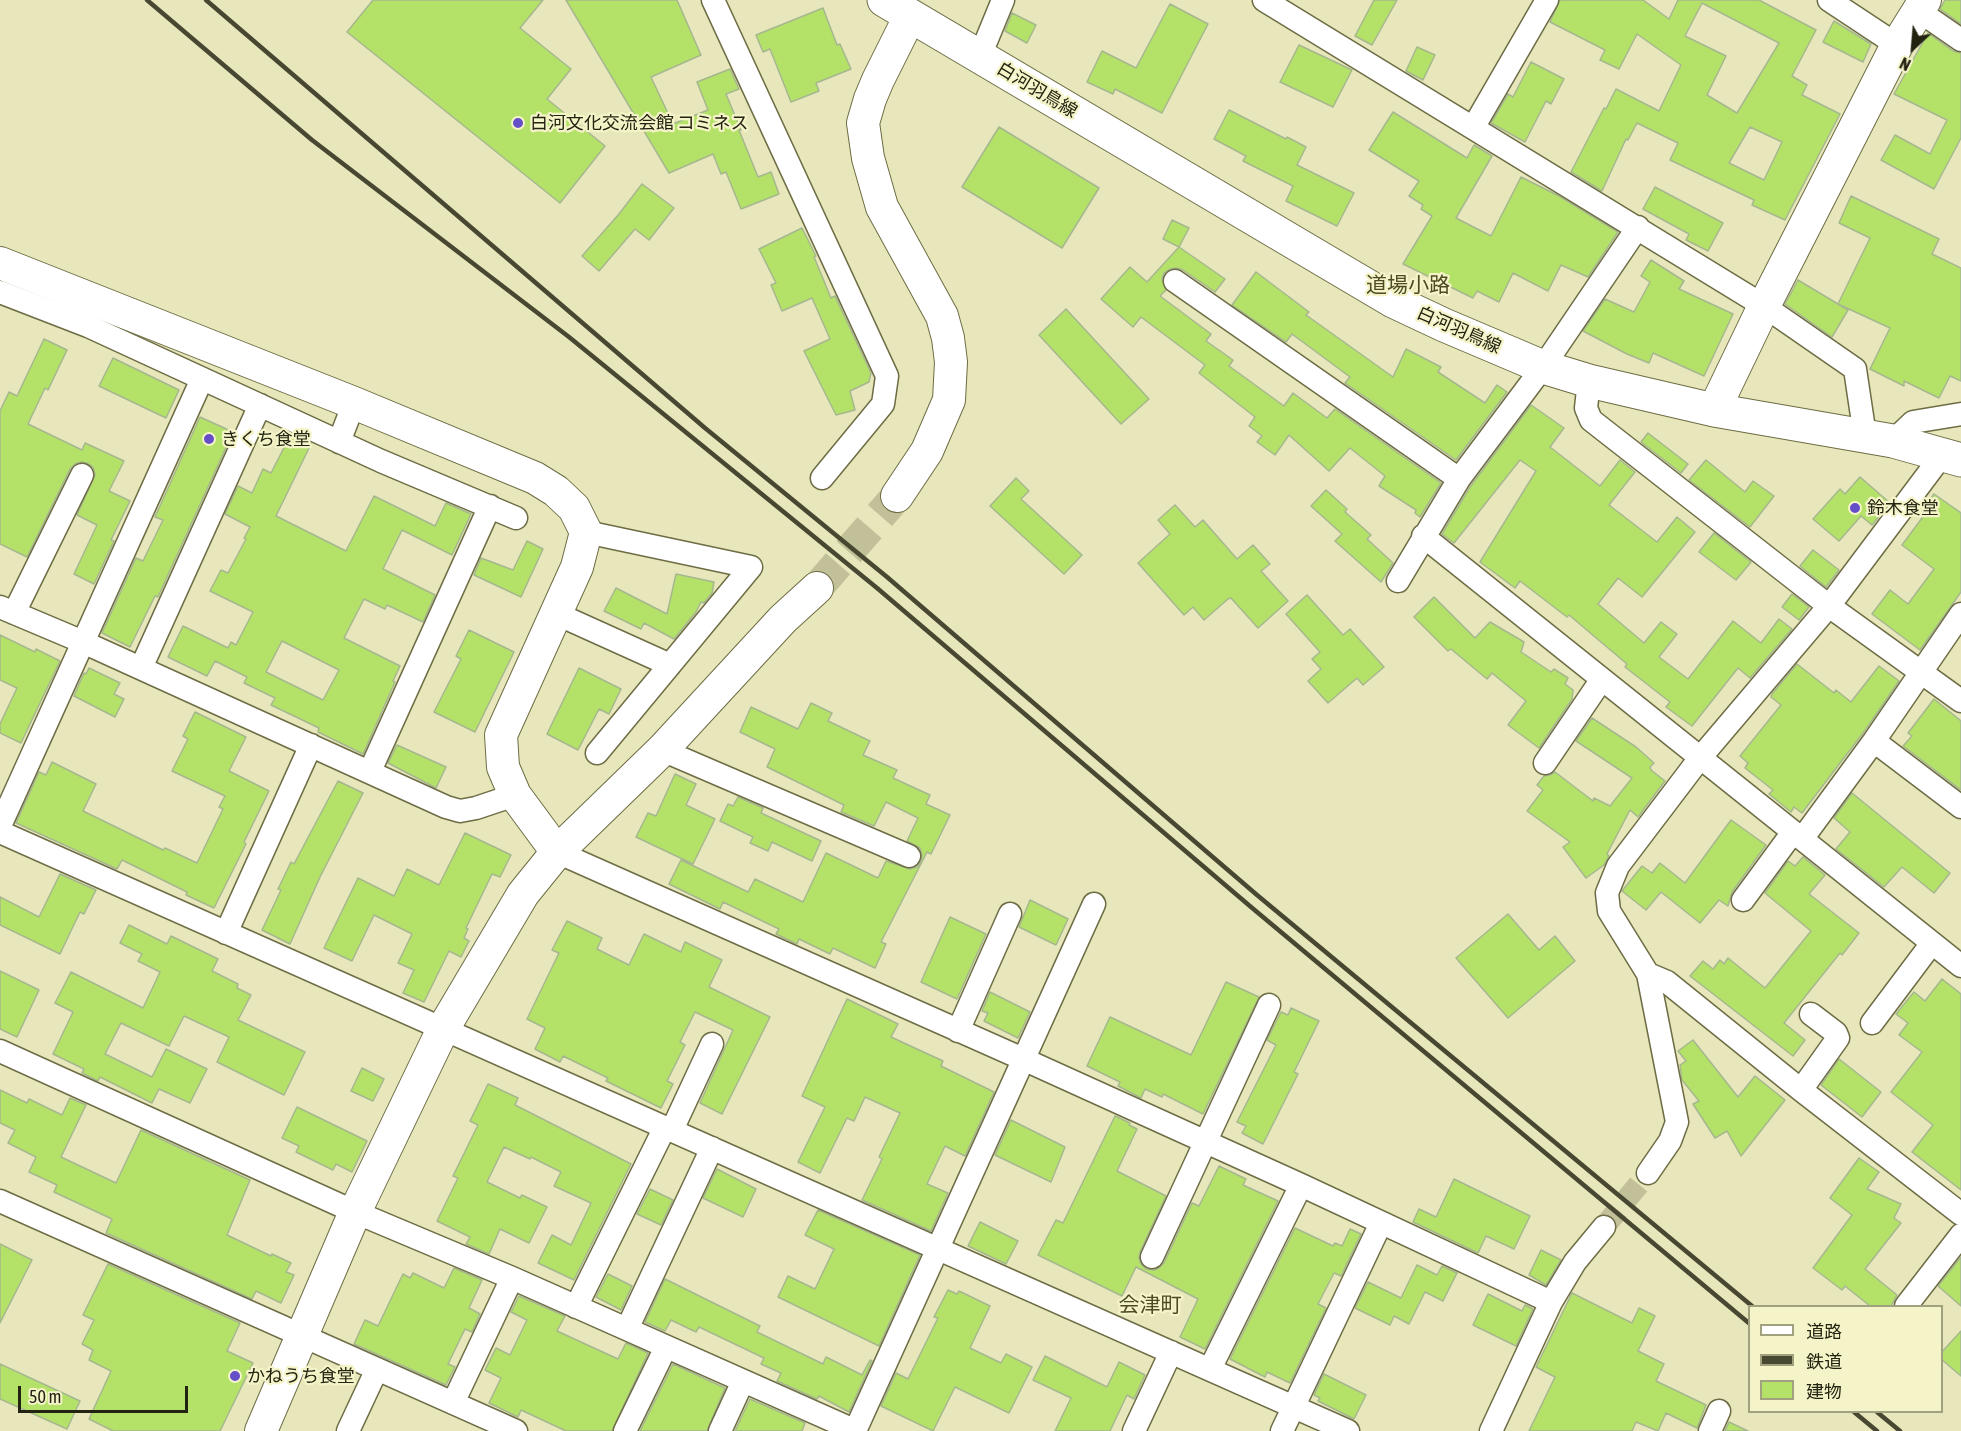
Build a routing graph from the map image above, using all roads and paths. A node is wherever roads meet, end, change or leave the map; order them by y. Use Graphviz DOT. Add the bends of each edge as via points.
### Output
graph roads {
  1 [pos="713,0"];
  2 [pos="1003,0"];
  3 [pos="1264,0"];
  4 [pos="1547,0"];
  5 [pos="1829,0"];
  6 [pos="1922,5"];
  7 [pos="897,8"];
  8 [pos="1961,40"];
  9 [pos="1897,45"];
  10 [pos="980,56"];
  11 [pos="1473,128"];
  12 [pos="1638,227"];
  13 [pos="0,263"];
  14 [pos="1175,281"];
  15 [pos="0,292"];
  16 [pos="1764,306"];
  17 [pos="1543,366"];
  18 [pos="202,379"];
  19 [pos="1589,381"];
  20 [pos="354,403"];
  21 [pos="260,405"];
  22 [pos="1714,410"];
  23 [pos="1961,414"];
  24 [pos="1879,438"];
  25 [pos="339,441"];
  26 [pos="1952,457"];
  27 [pos="82,475"];
  28 [pos="822,478"];
  29 [pos="1459,479"];
  30 [pos="897,496"];
  31 [pos="490,506"];
  32 [pos="516,518"];
  33 [pos="586,532"];
  34 [pos="1423,536"];
  35 [pos="1398,580"];
  36 [pos="817,588"];
  37 [pos="1828,606"];
  38 [pos="7,610"];
  39 [pos="557,614"];
  40 [pos="1961,614"];
  41 [pos="83,642"];
  42 [pos="670,665"];
  43 [pos="141,668"];
  44 [pos="1921,671"];
  45 [pos="1602,679"];
  46 [pos="1961,701"];
  47 [pos="1874,741"];
  48 [pos="311,745"];
  49 [pos="662,750"];
  50 [pos="597,753"];
  51 [pos="1700,758"];
  52 [pos="1545,763"];
  53 [pos="370,771"];
  54 [pos="514,795"];
  55 [pos="1961,807"];
  56 [pos="0,826"];
  57 [pos="0,832"];
  58 [pos="1798,835"];
  59 [pos="557,852"];
  60 [pos="909,856"];
  61 [pos="1743,900"];
  62 [pos="1094,904"];
  63 [pos="1010,914"];
  64 [pos="226,933"];
  65 [pos="1932,943"];
  66 [pos="1961,966"];
  67 [pos="1648,974"];
  68 [pos="1269,1005"];
  69 [pos="1811,1014"];
  70 [pos="1872,1023"];
  71 [pos="443,1029"];
  72 [pos="958,1032"];
  73 [pos="712,1044"];
  74 [pos="0,1052"];
  75 [pos="1023,1059"];
  76 [pos="1801,1090"];
  77 [pos="668,1129"];
  78 [pos="1203,1143"];
  79 [pos="712,1148"];
  80 [pos="1648,1173"];
  81 [pos="1301,1185"];
  82 [pos="0,1201"];
  83 [pos="355,1212"];
  84 [pos="1961,1214"];
  85 [pos="1381,1223"];
  86 [pos="1604,1227"];
  87 [pos="1961,1235"];
  88 [pos="938,1249"];
  89 [pos="1152,1257"];
  90 [pos="512,1278"];
  91 [pos="1551,1302"];
  92 [pos="1907,1305"];
  93 [pos="576,1307"];
  94 [pos="627,1329"];
  95 [pos="302,1336"];
  96 [pos="666,1347"];
  97 [pos="1171,1352"];
  98 [pos="377,1369"];
  99 [pos="1210,1369"];
  100 [pos="743,1381"];
  101 [pos="453,1403"];
  102 [pos="1293,1406"];
  103 [pos="261,1431"];
  104 [pos="348,1431"];
  105 [pos="516,1431"];
  106 [pos="625,1431"];
  107 [pos="720,1431"];
  108 [pos="856,1431"];
  109 [pos="1134,1431"];
  110 [pos="1282,1431"];
  111 [pos="1348,1431"];
  112 [pos="1491,1431"];
  1 -- 28 [label="street" via="887,376 883,404"];
  2 -- 10 [label="street"];
  3 -- 11 [label="street"];
  4 -- 11 [label="street"];
  5 -- 9 [label="street"];
  6 -- 8 [label="street"];
  6 -- 9 [label="street"];
  7 -- 10 [label="main road, 白河羽鳥線"];
  7 -- 30 [label="street" via="863,123 868,158 882,207 942,316 951,362 949,400 927,451"];
  9 -- 16 [label="street"];
  10 -- 17 [label="main road, 白河羽鳥線" via="1393,301"];
  11 -- 12 [label="street"];
  12 -- 16 [label="street"];
  12 -- 17 [label="street"];
  13 -- 20 [label="street"];
  14 -- 29 [label="street"];
  15 -- 18 [label="street" via="88,326"];
  16 -- 22 [label="street"];
  16 -- 24 [label="street" via="1855,369"];
  17 -- 19 [label="main road, 白河羽鳥線"];
  17 -- 29 [label="street"];
  18 -- 21 [label="street"];
  18 -- 41 [label="street"];
  19 -- 22 [label="main road, 白河羽鳥線"];
  19 -- 37 [label="street" via="1586,408 1591,420"];
  20 -- 25 [label="street"];
  20 -- 33 [label="street" via="535,478 574,508"];
  21 -- 25 [label="street"];
  21 -- 43 [label="street"];
  22 -- 24 [label="main road, 白河羽鳥線"];
  23 -- 24 [label="street" via="1913,422"];
  24 -- 26 [label="main road, 白河羽鳥線"];
  25 -- 31 [label="street"];
  26 -- 37 [label="street"];
  27 -- 38 [label="street"];
  29 -- 34 [label="street"];
  31 -- 32 [label="street"];
  31 -- 53 [label="street"];
  33 -- 39 [label="street" via="577,567"];
  33 -- 42 [label="street" via="751,567"];
  34 -- 35 [label="street"];
  34 -- 45 [label="street"];
  36 -- 49 [label="street" via="783,619"];
  37 -- 44 [label="street"];
  37 -- 51 [label="street"];
  38 -- 41 [label="street"];
  39 -- 42 [label="street"];
  39 -- 54 [label="street" via="501,735 503,767"];
  40 -- 44 [label="street"];
  41 -- 43 [label="street"];
  41 -- 56 [label="street"];
  42 -- 50 [label="street"];
  43 -- 48 [label="street"];
  44 -- 46 [label="street"];
  44 -- 47 [label="street"];
  45 -- 51 [label="street"];
  45 -- 52 [label="street"];
  47 -- 55 [label="street"];
  47 -- 58 [label="street"];
  48 -- 53 [label="street"];
  48 -- 64 [label="street"];
  49 -- 59 [label="street"];
  49 -- 60 [label="street"];
  51 -- 58 [label="street"];
  51 -- 67 [label="street" via="1618,866 1606,893 1609,911"];
  53 -- 54 [label="street" via="460,811"];
  54 -- 59 [label="street"];
  57 -- 64 [label="street"];
  58 -- 61 [label="street"];
  58 -- 65 [label="street"];
  59 -- 71 [label="street" via="523,894"];
  59 -- 72 [label="street"];
  62 -- 75 [label="street"];
  63 -- 72 [label="street"];
  64 -- 71 [label="street"];
  65 -- 66 [label="street"];
  65 -- 70 [label="street"];
  67 -- 76 [label="street" via="1667,982"];
  67 -- 80 [label="street" via="1677,1122 1670,1141"];
  68 -- 78 [label="street"];
  69 -- 76 [label="street" via="1838,1038"];
  71 -- 77 [label="street"];
  71 -- 83 [label="street"];
  72 -- 75 [label="street"];
  73 -- 77 [label="street"];
  74 -- 83 [label="street"];
  75 -- 78 [label="street"];
  75 -- 88 [label="street"];
  76 -- 84 [label="street"];
  77 -- 79 [label="street"];
  77 -- 93 [label="street"];
  78 -- 81 [label="street"];
  78 -- 89 [label="street"];
  79 -- 88 [label="street"];
  79 -- 94 [label="street"];
  81 -- 85 [label="street"];
  81 -- 99 [label="street"];
  82 -- 95 [label="street"];
  83 -- 90 [label="street"];
  83 -- 95 [label="street"];
  85 -- 91 [label="street"];
  85 -- 102 [label="street"];
  86 -- 91 [label="street" via="1575,1262"];
  87 -- 92 [label="street"];
  88 -- 97 [label="street"];
  88 -- 108 [label="street"];
  90 -- 93 [label="street"];
  90 -- 101 [label="street"];
  91 -- 112 [label="street"];
  93 -- 94 [label="street"];
  94 -- 96 [label="street"];
  95 -- 98 [label="street"];
  95 -- 103 [label="street"];
  96 -- 100 [label="street"];
  96 -- 106 [label="street"];
  97 -- 99 [label="street"];
  97 -- 109 [label="street"];
  98 -- 101 [label="street"];
  98 -- 104 [label="street"];
  99 -- 102 [label="street"];
  100 -- 107 [label="street"];
  100 -- 108 [label="street"];
  101 -- 105 [label="street"];
  102 -- 110 [label="street"];
  102 -- 111 [label="street"];
}
